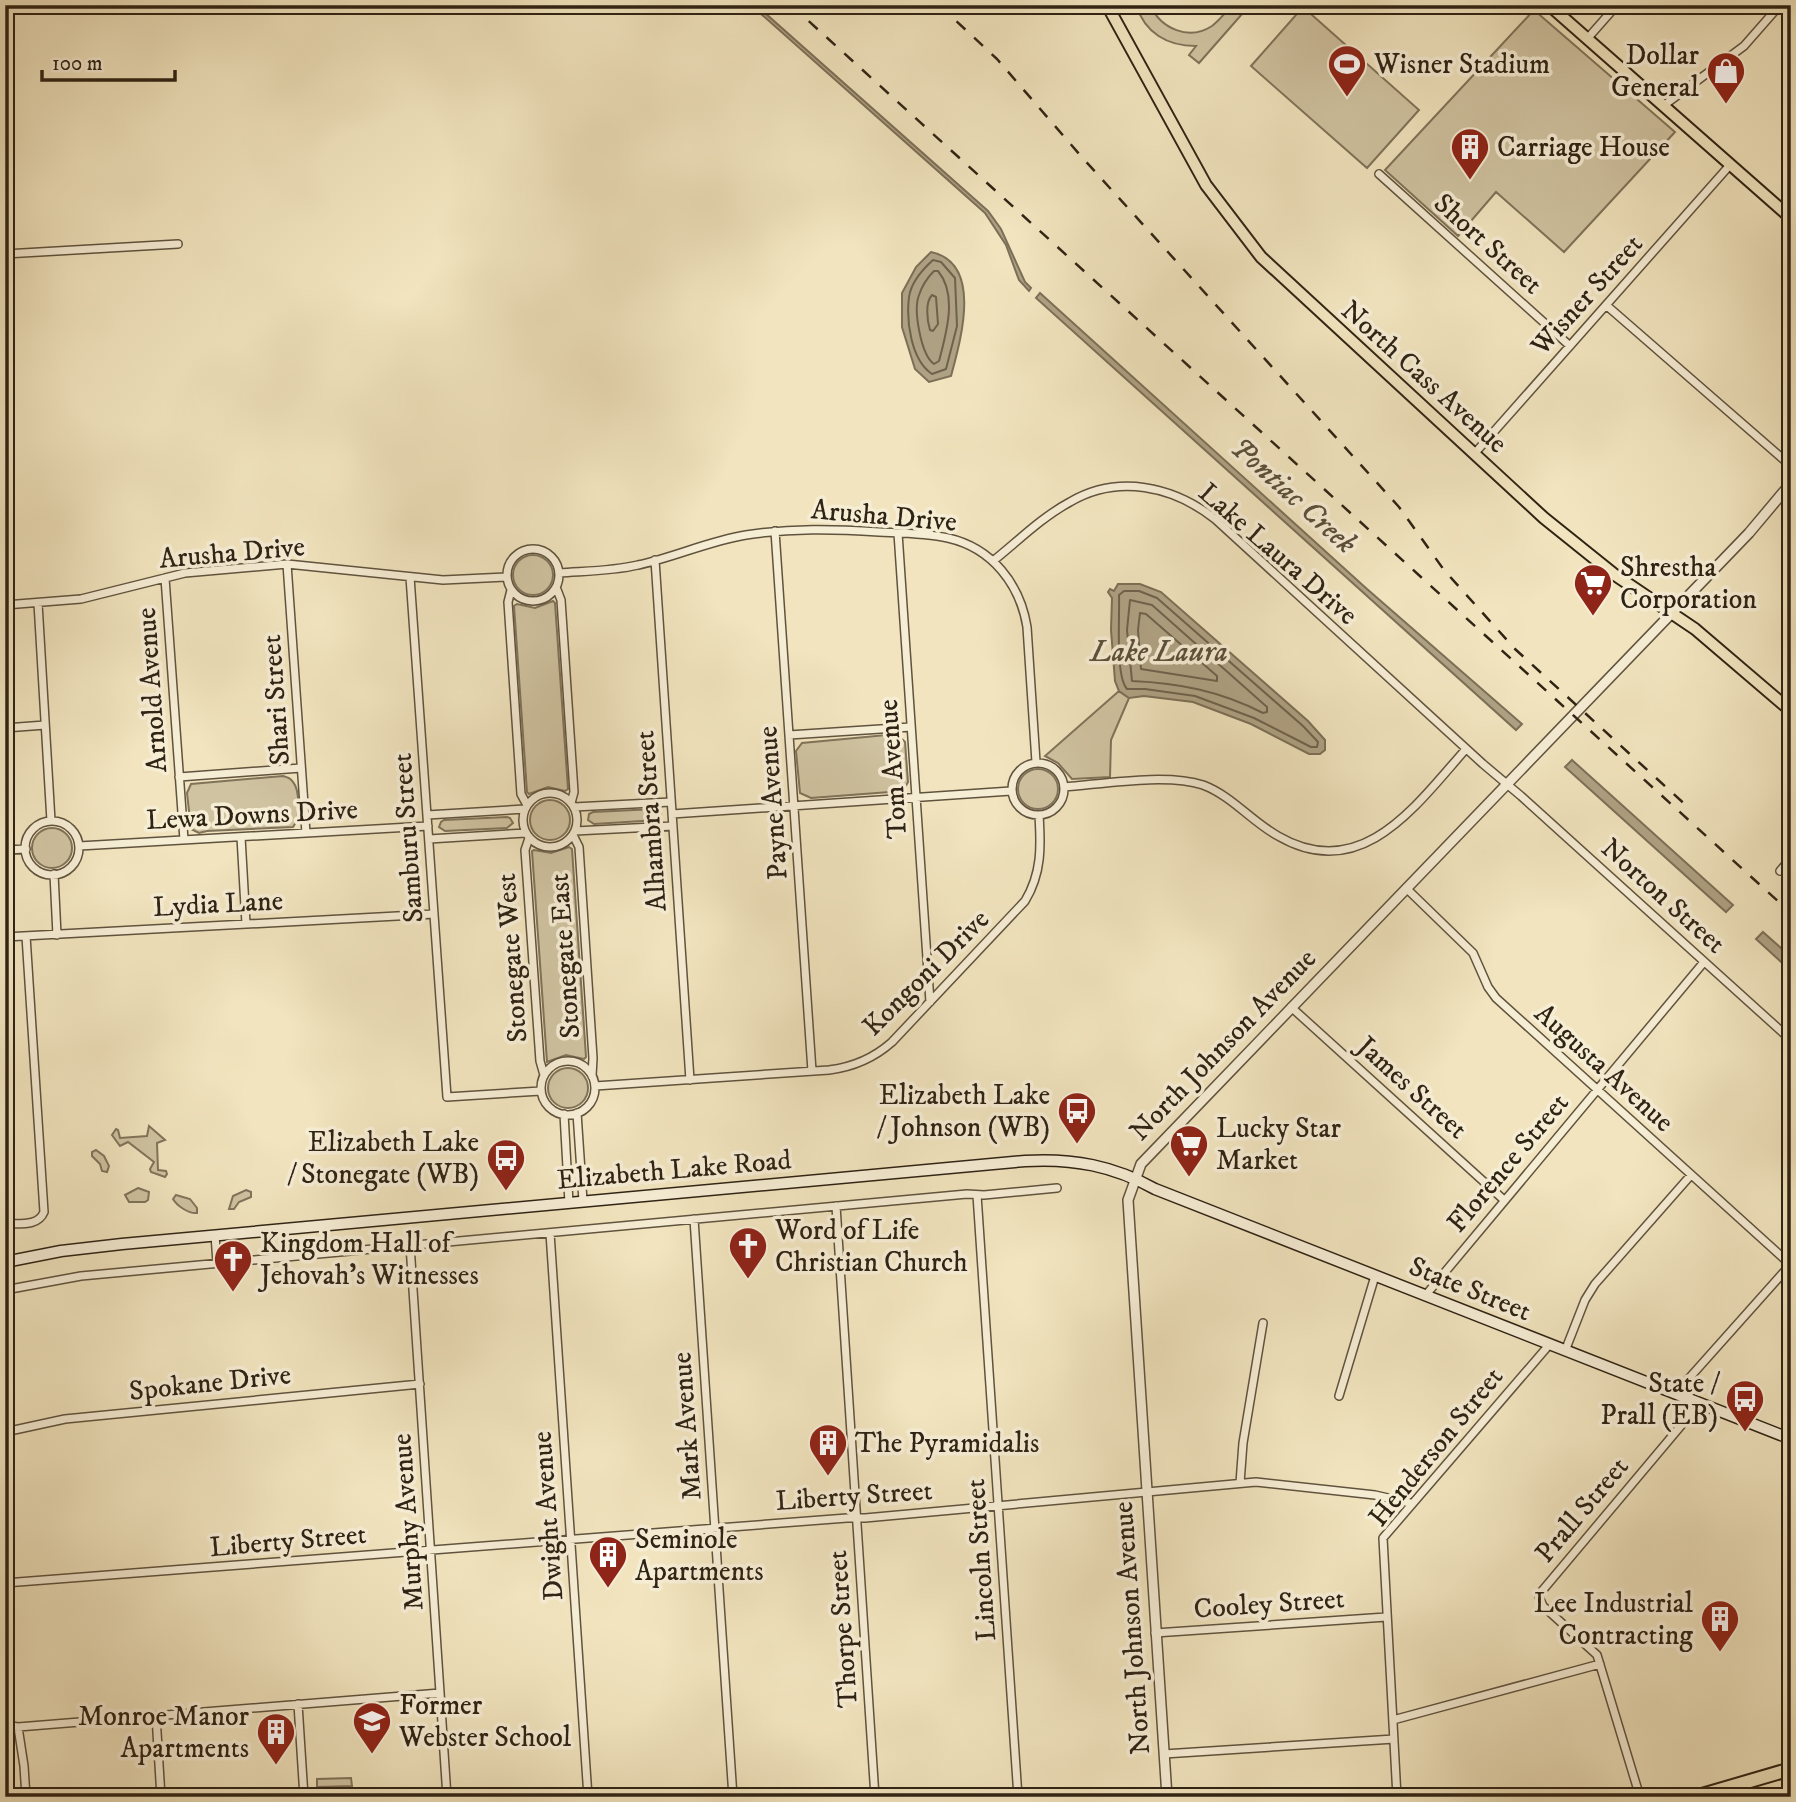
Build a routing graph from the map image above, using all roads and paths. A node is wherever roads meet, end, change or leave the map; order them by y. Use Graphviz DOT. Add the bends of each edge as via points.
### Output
graph roads {
  1 [pos="1107,5"];
  2 [pos="1549,5"];
  3 [pos="1617,5"];
  4 [pos="1780,5"];
  5 [pos="1587,39"];
  6 [pos="1663,106"];
  7 [pos="1730,165"];
  8 [pos="1379,174"];
  9 [pos="1791,218"];
  10 [pos="178,244"];
  11 [pos="5,254"];
  12 [pos="1606,305"];
  13 [pos="1570,346"];
  14 [pos="1475,453"];
  15 [pos="1791,466"];
  16 [pos="1791,483"];
  17 [pos="775,531"];
  18 [pos="898,533"];
  19 [pos="655,560"];
  20 [pos="993,561"];
  21 [pos="287,564"];
  22 [pos="559,573"];
  23 [pos="410,577"];
  24 [pos="506,577"];
  25 [pos="165,578"];
  26 [pos="556,587"];
  27 [pos="511,590"];
  28 [pos="38,603"];
  29 [pos="5,605"];
  30 [pos="1672,613"];
  31 [pos="1791,711"];
  32 [pos="45,726"];
  33 [pos="911,727"];
  34 [pos="5,728"];
  35 [pos="789,735"];
  36 [pos="1466,748"];
  37 [pos="1036,762"];
  38 [pos="302,768"];
  39 [pos="179,777"];
  40 [pos="1506,784"];
  41 [pos="1064,787"];
  42 [pos="1011,790"];
  43 [pos="916,797"];
  44 [pos="671,802"];
  45 [pos="572,805"];
  46 [pos="794,806"];
  47 [pos="526,807"];
  48 [pos="427,814"];
  49 [pos="672,814"];
  50 [pos="1039,815"];
  51 [pos="51,821"];
  52 [pos="428,826"];
  53 [pos="673,826"];
  54 [pos="306,833"];
  55 [pos="574,833"];
  56 [pos="527,835"];
  57 [pos="241,837"];
  58 [pos="429,839"];
  59 [pos="184,840"];
  60 [pos="79,846"];
  61 [pos="26,849"];
  62 [pos="5,850"];
  63 [pos="1791,858"];
  64 [pos="1780,871"];
  65 [pos="54,874"];
  66 [pos="1406,888"];
  67 [pos="434,914"];
  68 [pos="246,924"];
  69 [pos="57,934"];
  70 [pos="26,936"];
  71 [pos="5,937"];
  72 [pos="1704,962"];
  73 [pos="930,1002"];
  74 [pos="1291,1007"];
  75 [pos="1791,1041"];
  76 [pos="812,1071"];
  77 [pos="544,1076"];
  78 [pos="592,1076"];
  79 [pos="690,1080"];
  80 [pos="595,1086"];
  81 [pos="1596,1090"];
  82 [pos="541,1091"];
  83 [pos="578,1113"];
  84 [pos="564,1115"];
  85 [pos="1691,1175"];
  86 [pos="1135,1178"];
  87 [pos="1057,1188"];
  88 [pos="977,1195"];
  89 [pos="1504,1200"];
  90 [pos="583,1201"];
  91 [pos="569,1203"];
  92 [pos="836,1206"];
  93 [pos="694,1219"];
  94 [pos="5,1224"];
  95 [pos="550,1233"];
  96 [pos="215,1236"];
  97 [pos="410,1245"];
  98 [pos="5,1262"];
  99 [pos="217,1263"];
  100 [pos="1791,1265"];
  101 [pos="1375,1276"];
  102 [pos="5,1290"];
  103 [pos="1425,1296"];
  104 [pos="1263,1323"];
  105 [pos="1549,1345"];
  106 [pos="1565,1351"];
  107 [pos="420,1384"];
  108 [pos="1675,1394"];
  109 [pos="1339,1396"];
  110 [pos="1700,1403"];
  111 [pos="5,1432"];
  112 [pos="1791,1439"];
  113 [pos="1240,1483"];
  114 [pos="5,1487"];
  115 [pos="1146,1492"];
  116 [pos="1410,1503"];
  117 [pos="998,1506"];
  118 [pos="857,1518"];
  119 [pos="715,1528"];
  120 [pos="571,1539"];
  121 [pos="431,1551"];
  122 [pos="5,1566"];
  123 [pos="5,1583"];
  124 [pos="1386,1617"];
  125 [pos="1156,1633"];
  126 [pos="1600,1664"];
  127 [pos="440,1693"];
  128 [pos="298,1704"];
  129 [pos="156,1716"];
  130 [pos="1393,1720"];
  131 [pos="5,1725"];
  132 [pos="18,1727"];
  133 [pos="1394,1739"];
  134 [pos="1164,1754"];
  135 [pos="1791,1769"];
  136 [pos="26,1797"];
  137 [pos="161,1797"];
  138 [pos="304,1797"];
  139 [pos="447,1797"];
  140 [pos="588,1797"];
  141 [pos="733,1797"];
  142 [pos="875,1797"];
  143 [pos="1018,1797"];
  144 [pos="1167,1797"];
  145 [pos="1397,1797"];
  146 [pos="1640,1797"];
  147 [pos="1695,1797"];
  1 -- 14 [label="main road, North Cass Avenue" via="1206,185 1248,242"];
  2 -- 5 [label="main road"];
  3 -- 5 [label="street"];
  4 -- 6 [label="street" via="1744,46"];
  5 -- 6 [label="main road"];
  6 -- 7 [label="main road"];
  7 -- 9 [label="main road"];
  7 -- 12 [label="street, Wisner Street"];
  8 -- 13 [label="street, Short Street"];
  10 -- 11 [label="street"];
  12 -- 13 [label="street, Wisner Street"];
  12 -- 15 [label="street"];
  13 -- 14 [label="street, Wisner Street"];
  14 -- 30 [label="main road, North Cass Avenue" via="1601,565"];
  16 -- 30 [label="street, North Johnson Avenue"];
  17 -- 18 [label="street, Arusha Drive" via="817,528"];
  17 -- 19 [label="street, Arusha Drive" via="719,540"];
  17 -- 35 [label="street, Payne Avenue"];
  18 -- 20 [label="street, Arusha Drive" via="951,539"];
  18 -- 33 [label="street, Tom Avenue"];
  19 -- 22 [label="street, Arusha Drive"];
  19 -- 44 [label="street, Alhambra Street"];
  20 -- 36 [label="street, Lake Laura Drive" via="1052,513 1084,495 1127,486 1175,495 1215,519"];
  20 -- 37 [label="street, Arusha Drive" via="1014,587 1025,618"];
  21 -- 23 [label="street, Arusha Drive"];
  21 -- 25 [label="street, Arusha Drive"];
  21 -- 38 [label="street, Shari Street"];
  22 -- 24 [label="street" via="552,557 533,548 513,557"];
  22 -- 26 [label="street"];
  23 -- 24 [label="street, Arusha Drive"];
  23 -- 48 [label="street, Samburu Street"];
  24 -- 27 [label="street"];
  25 -- 28 [label="street, Arusha Drive" via="81,599"];
  25 -- 39 [label="street, Arnold Avenue"];
  26 -- 27 [label="street" via="537,601 522,599"];
  26 -- 45 [label="street" via="561,600"];
  27 -- 47 [label="street" via="508,602 521,794"];
  28 -- 29 [label="street, Arusha Drive"];
  28 -- 32 [label="street"];
  30 -- 31 [label="main road, North Cass Avenue"];
  30 -- 40 [label="street, North Johnson Avenue"];
  32 -- 34 [label="street"];
  32 -- 51 [label="street"];
  33 -- 35 [label="street"];
  33 -- 43 [label="street, Tom Avenue"];
  35 -- 46 [label="street, Payne Avenue"];
  36 -- 40 [label="street, Lake Laura Drive"];
  36 -- 41 [label="street" via="1391,829 1365,843 1337,850 1288,842 1222,794 1190,782"];
  37 -- 41 [label="street" via="1055,769"];
  37 -- 42 [label="street" via="1018,771"];
  38 -- 39 [label="street"];
  38 -- 54 [label="street, Shari Street"];
  39 -- 59 [label="street, Arnold Avenue"];
  40 -- 66 [label="street, North Johnson Avenue"];
  40 -- 72 [label="street, Norton Street"];
  41 -- 50 [label="street" via="1058,806"];
  42 -- 43 [label="street"];
  42 -- 50 [label="street" via="1020,808"];
  43 -- 46 [label="street"];
  43 -- 73 [label="street, Tom Avenue"];
  44 -- 45 [label="street"];
  44 -- 49 [label="street, Alhambra Street"];
  45 -- 47 [label="street" via="561,795 548,793"];
  45 -- 55 [label="street" via="577,819"];
  46 -- 49 [label="street"];
  46 -- 76 [label="street, Payne Avenue"];
  47 -- 48 [label="street"];
  47 -- 56 [label="street"];
  48 -- 52 [label="street, Samburu Street"];
  49 -- 53 [label="street, Alhambra Street"];
  50 -- 73 [label="street, Kongoni Drive" via="1041,856 1028,895"];
  51 -- 60 [label="street" via="70,828"];
  51 -- 61 [label="street" via="32,830"];
  52 -- 54 [label="street, Lewa Downs Drive"];
  52 -- 58 [label="street, Samburu Street"];
  53 -- 55 [label="street"];
  53 -- 79 [label="street, Alhambra Street"];
  54 -- 57 [label="street, Lewa Downs Drive"];
  55 -- 56 [label="street" via="564,844 551,847 539,845"];
  55 -- 78 [label="street, Stonegate East" via="579,847"];
  56 -- 58 [label="street"];
  56 -- 77 [label="street, Stonegate West"];
  57 -- 59 [label="street, Lewa Downs Drive"];
  57 -- 68 [label="street"];
  58 -- 67 [label="street, Samburu Street"];
  59 -- 60 [label="street, Lewa Downs Drive"];
  60 -- 65 [label="street" via="72,865"];
  61 -- 62 [label="street"];
  61 -- 65 [label="street" via="34,867"];
  63 -- 64 [label="street"];
  65 -- 69 [label="street"];
  66 -- 74 [label="street, North Johnson Avenue"];
  66 -- 81 [label="street, Augusta Avenue" via="1473,953 1496,998"];
  67 -- 68 [label="street, Lydia Lane"];
  67 -- 82 [label="street, Samburu Street" via="447,1097"];
  68 -- 69 [label="street, Lydia Lane"];
  69 -- 70 [label="street, Lydia Lane"];
  70 -- 71 [label="street, Lydia Lane"];
  70 -- 94 [label="street" via="44,1209 42,1218 33,1222"];
  72 -- 75 [label="street, Norton Street"];
  72 -- 81 [label="street, Florence Street"];
  73 -- 76 [label="street, Kongoni Drive" via="875,1055 846,1067"];
  74 -- 86 [label="street, North Johnson Avenue" via="1141,1164"];
  74 -- 89 [label="street, James Street"];
  76 -- 79 [label="street, Kongoni Drive"];
  77 -- 78 [label="street" via="553,1066 568,1061 580,1064"];
  77 -- 82 [label="street"];
  78 -- 80 [label="street"];
  79 -- 80 [label="street, Kongoni Drive"];
  80 -- 83 [label="street" via="590,1104"];
  81 -- 85 [label="street, Augusta Avenue"];
  81 -- 89 [label="street, Florence Street"];
  82 -- 84 [label="street" via="548,1106"];
  83 -- 84 [label="street"];
  83 -- 90 [label="street"];
  84 -- 91 [label="street"];
  85 -- 100 [label="street, Augusta Avenue"];
  85 -- 106 [label="street" via="1595,1284"];
  86 -- 90 [label="main road, Elizabeth Lake Road" via="1093,1164 1042,1160"];
  86 -- 101 [label="main road, State Street"];
  86 -- 115 [label="street, North Johnson Avenue" via="1128,1200"];
  87 -- 88 [label="street, Elizabeth Lake Road"];
  88 -- 92 [label="street, Elizabeth Lake Road"];
  88 -- 117 [label="street, Lincoln Street"];
  89 -- 103 [label="street, Florence Street"];
  90 -- 91 [label="main road, Elizabeth Lake Road"];
  91 -- 96 [label="main road, Elizabeth Lake Road"];
  92 -- 93 [label="street, Elizabeth Lake Road"];
  92 -- 118 [label="street, Thorpe Street"];
  93 -- 95 [label="street, Elizabeth Lake Road"];
  93 -- 119 [label="street, Mark Avenue"];
  95 -- 97 [label="street, Elizabeth Lake Road"];
  95 -- 120 [label="street, Dwight Avenue"];
  96 -- 98 [label="main road, Elizabeth Lake Road" via="61,1251"];
  96 -- 99 [label="street"];
  97 -- 99 [label="street, Elizabeth Lake Road"];
  97 -- 107 [label="street, Murphy Avenue"];
  99 -- 102 [label="street, Elizabeth Lake Road" via="81,1276"];
  100 -- 108 [label="street"];
  101 -- 103 [label="main road, State Street"];
  101 -- 109 [label="street"];
  103 -- 105 [label="main road, State Street"];
  104 -- 113 [label="street"];
  105 -- 106 [label="main road, State Street"];
  105 -- 116 [label="street, Henderson Street"];
  106 -- 108 [label="main road, State Street"];
  107 -- 111 [label="street, Spokane Drive" via="65,1419"];
  107 -- 121 [label="street, Murphy Avenue"];
  108 -- 110 [label="main road, State Street"];
  110 -- 112 [label="main road, State Street"];
  110 -- 126 [label="street, Prall Street" via="1540,1593 1542,1605 1597,1655"];
  113 -- 115 [label="street, Liberty Street"];
  113 -- 116 [label="street, Liberty Street" via="1375,1495"];
  114 -- 122 [label="street"];
  115 -- 117 [label="street, Liberty Street"];
  115 -- 125 [label="street, North Johnson Avenue"];
  116 -- 124 [label="street, Henderson Street" via="1382,1540"];
  117 -- 118 [label="street, Liberty Street"];
  117 -- 143 [label="street, Lincoln Street"];
  118 -- 119 [label="street, Liberty Street"];
  118 -- 142 [label="street, Thorpe Street"];
  119 -- 120 [label="street, Liberty Street"];
  119 -- 141 [label="street, Mark Avenue"];
  120 -- 121 [label="street, Liberty Street"];
  120 -- 140 [label="street, Dwight Avenue"];
  121 -- 123 [label="street, Liberty Street"];
  121 -- 127 [label="street, Murphy Avenue"];
  124 -- 125 [label="street, Cooley Street"];
  124 -- 130 [label="street, Henderson Street"];
  125 -- 134 [label="street, North Johnson Avenue"];
  126 -- 130 [label="street"];
  126 -- 146 [label="street, Prall Street"];
  127 -- 128 [label="street"];
  127 -- 139 [label="street, Murphy Avenue"];
  128 -- 129 [label="street"];
  128 -- 138 [label="street"];
  129 -- 132 [label="street"];
  129 -- 137 [label="street"];
  130 -- 133 [label="street, Henderson Street"];
  131 -- 132 [label="street"];
  132 -- 136 [label="street"];
  133 -- 134 [label="street"];
  133 -- 145 [label="street, Henderson Street"];
  134 -- 144 [label="street, North Johnson Avenue"];
  135 -- 147 [label="highway"];
}
